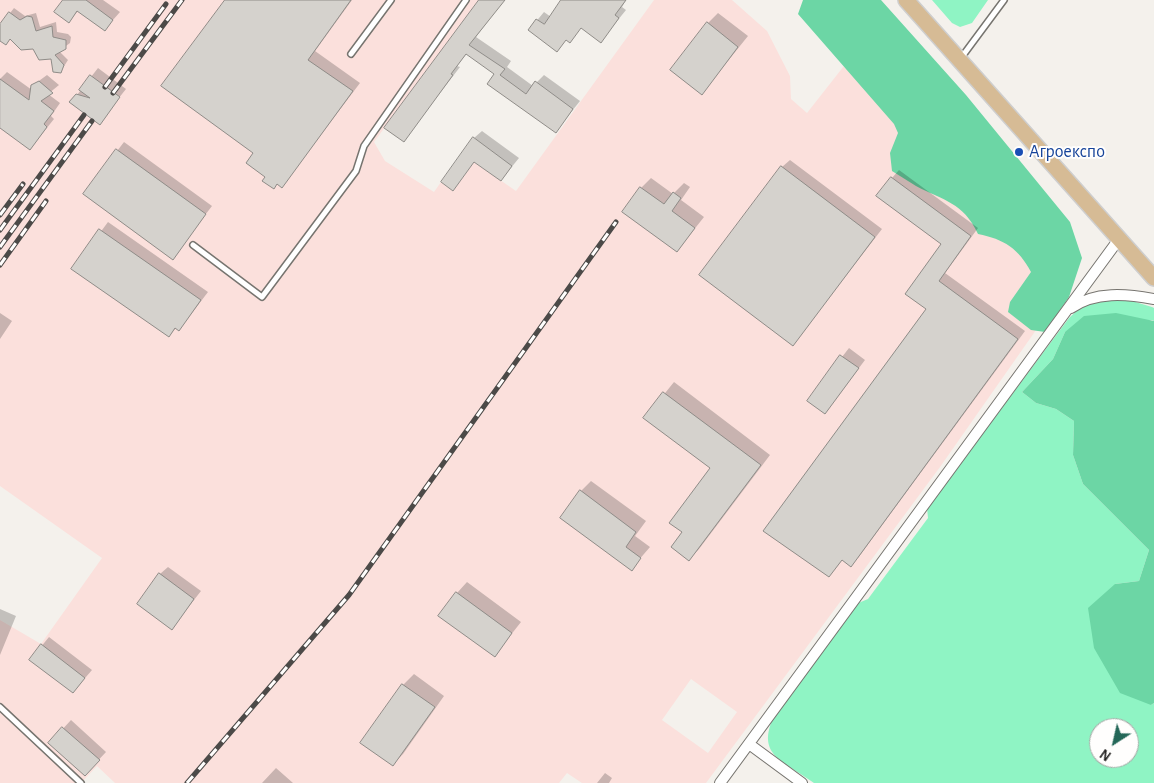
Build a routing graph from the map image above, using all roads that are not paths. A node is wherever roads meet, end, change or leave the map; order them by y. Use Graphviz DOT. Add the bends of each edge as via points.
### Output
graph roads {
  1 [pos="391,0"];
  2 [pos="466,0"];
  3 [pos="906,0"];
  4 [pos="1004,0"];
  5 [pos="351,54"];
  6 [pos="960,60"];
  7 [pos="1119,239"];
  8 [pos="193,245"];
  9 [pos="1154,278"];
  10 [pos="1154,299"];
  11 [pos="1066,311"];
  12 [pos="0,707"];
  13 [pos="749,744"];
  14 [pos="81,783"];
  15 [pos="720,783"];
  16 [pos="802,783"];
  1 -- 5 [label="lane"];
  2 -- 8 [label="lane" via="364,146 356,171 262,297"];
  3 -- 6 [label="main road"];
  4 -- 6 [label="lane"];
  6 -- 7 [label="main road"];
  7 -- 9 [label="main road"];
  7 -- 11 [label="street"];
  10 -- 11 [label="street" via="1128,295 1101,296"];
  11 -- 13 [label="street"];
  12 -- 14 [label="lane"];
  13 -- 15 [label="street"];
  13 -- 16 [label="street"];
}
